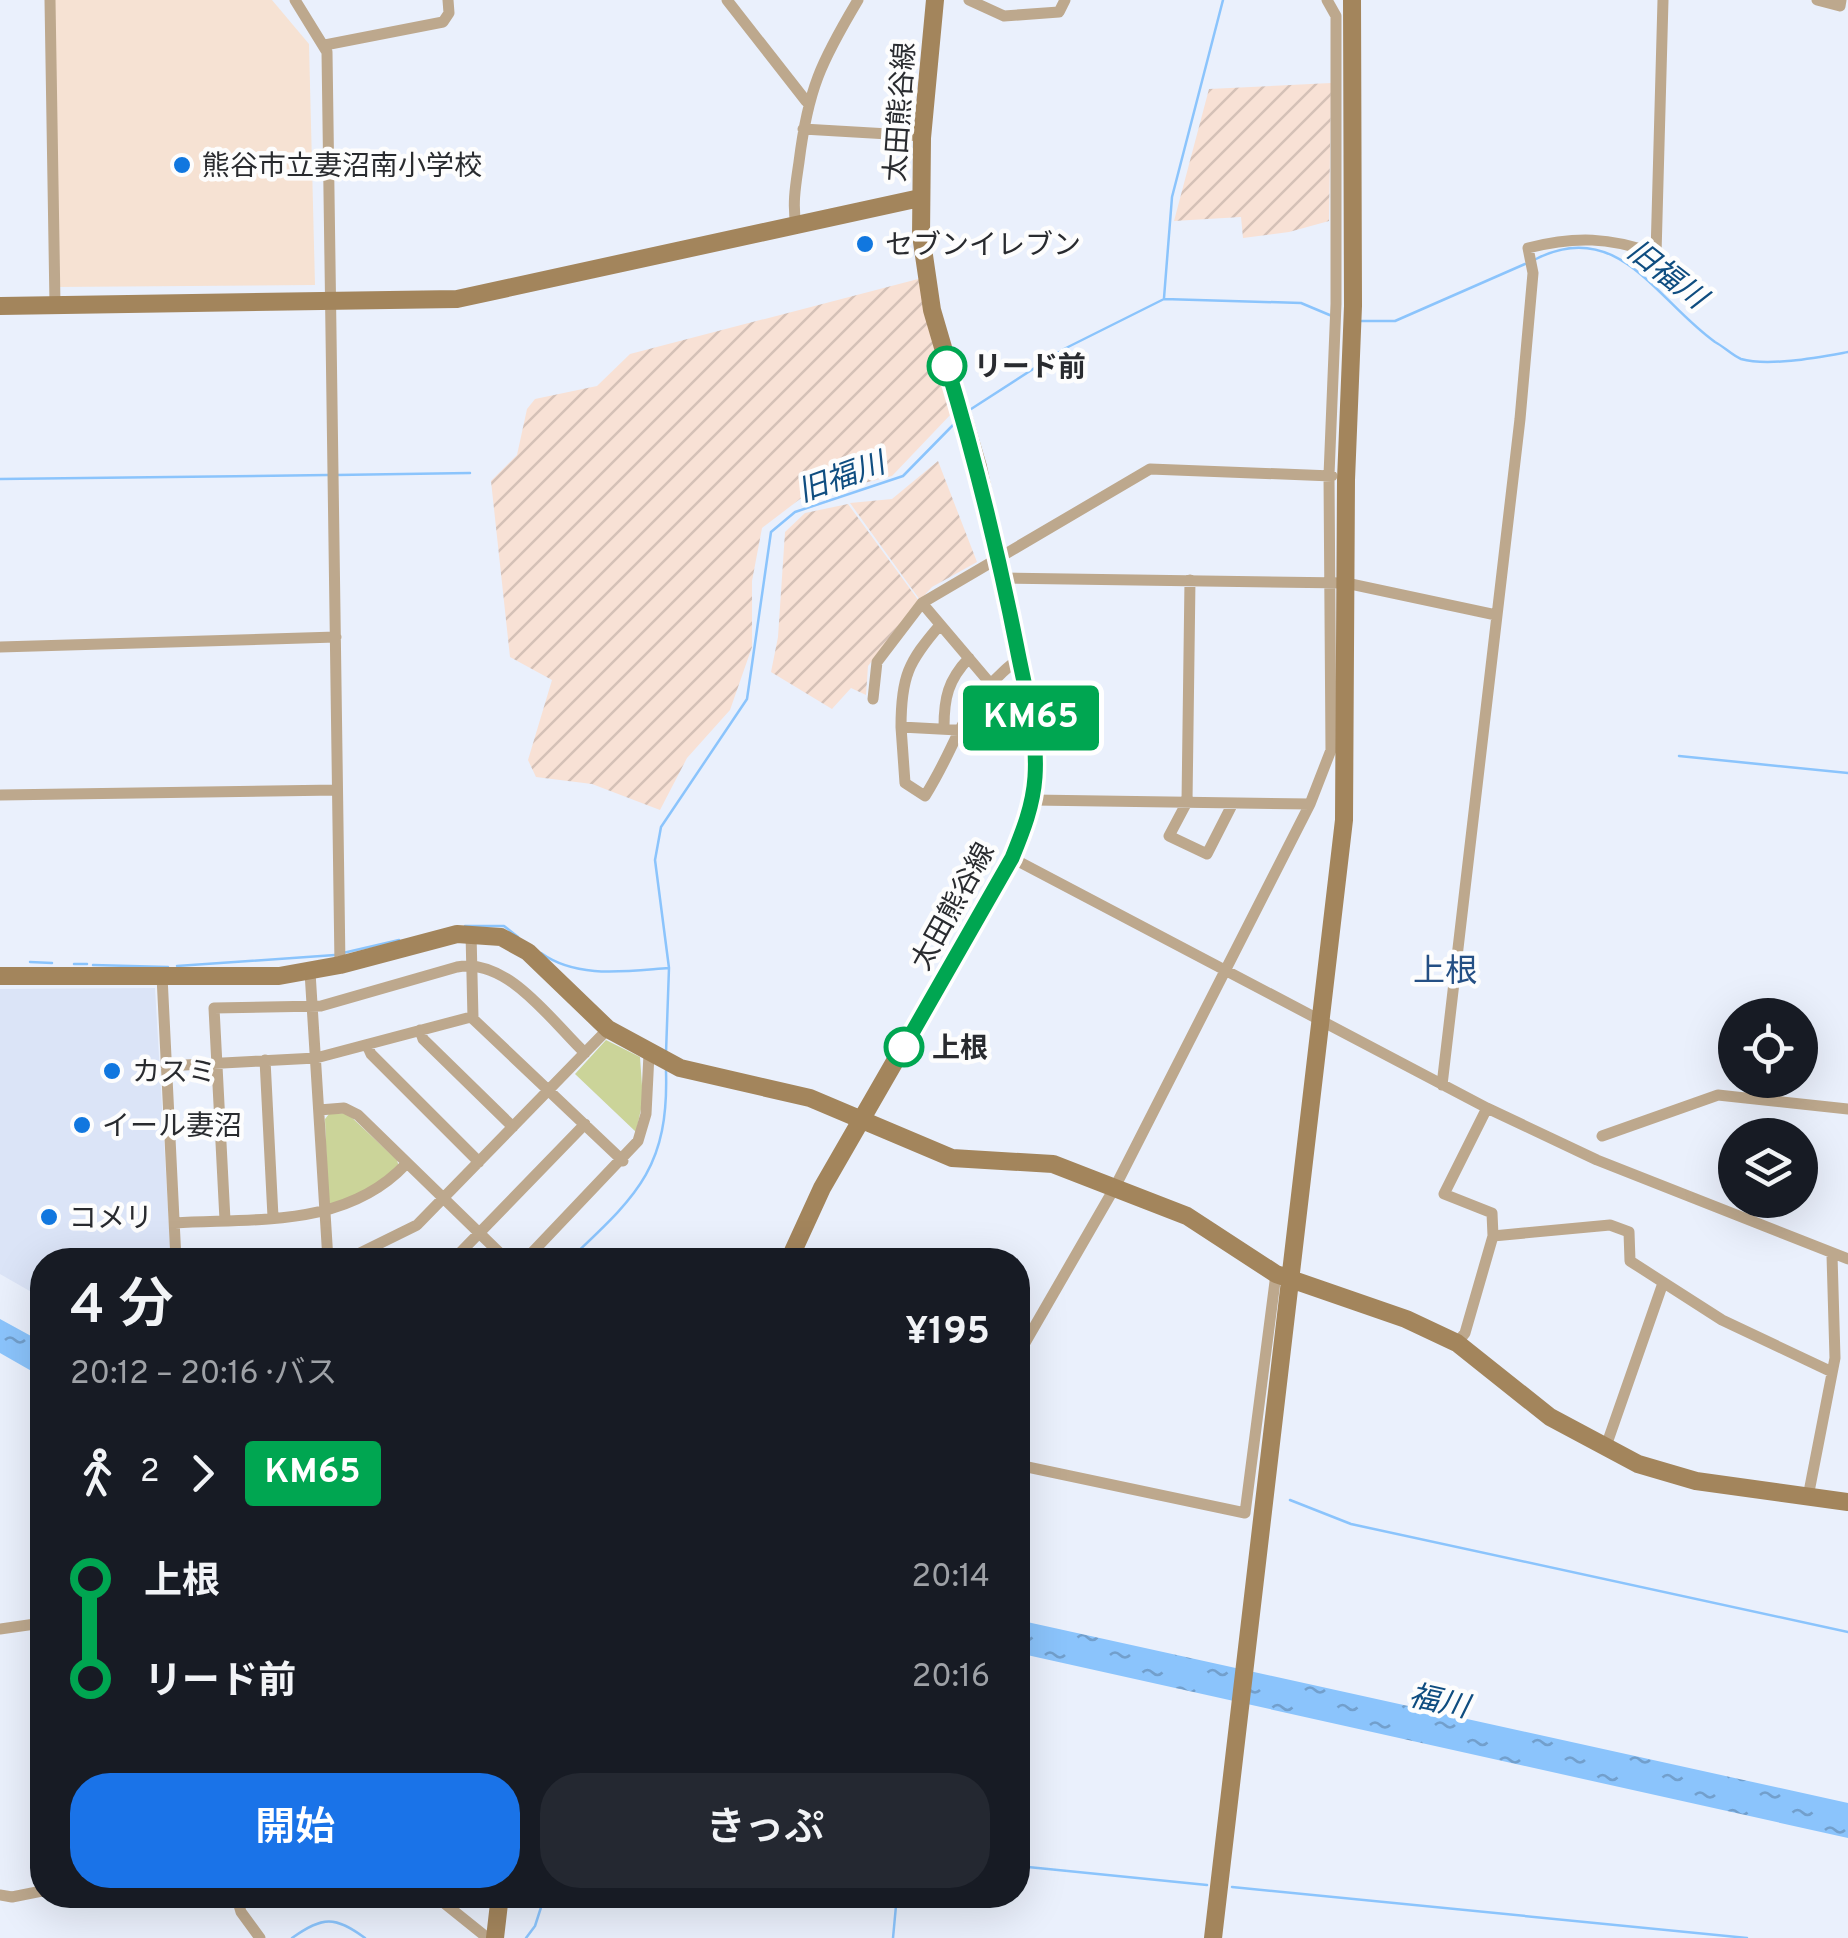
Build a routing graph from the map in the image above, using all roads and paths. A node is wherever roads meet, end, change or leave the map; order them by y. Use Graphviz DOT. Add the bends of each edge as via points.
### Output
graph roads {
  1 [pos="50,0"];
  2 [pos="295,0"];
  3 [pos="448,0"];
  4 [pos="727,0"];
  5 [pos="858,0"];
  6 [pos="935,0"];
  7 [pos="969,0"];
  8 [pos="1065,0"];
  9 [pos="1327,0"];
  10 [pos="1352,0"];
  11 [pos="1663,0"];
  12 [pos="1817,0"];
  13 [pos="1841,0"];
  14 [pos="326,45"];
  15 [pos="806,101"];
  16 [pos="803,129"];
  17 [pos="923,136"];
  18 [pos="920,198"];
  19 [pos="796,225"];
  20 [pos="330,302"];
  21 [pos="55,304"];
  22 [pos="1344,305"];
  23 [pos="0,306"];
  24 [pos="1337,478"];
  25 [pos="999,557"];
  26 [pos="1003,578"];
  27 [pos="1190,580"];
  28 [pos="1337,583"];
  29 [pos="922,603"];
  30 [pos="1496,614"];
  31 [pos="940,625"];
  32 [pos="336,638"];
  33 [pos="0,647"];
  34 [pos="969,658"];
  35 [pos="1019,658"];
  36 [pos="989,682"];
  37 [pos="873,699"];
  38 [pos="944,726"];
  39 [pos="900,727"];
  40 [pos="958,730"];
  41 [pos="337,790"];
  42 [pos="0,795"];
  43 [pos="1032,800"];
  44 [pos="1187,802"];
  45 [pos="1233,802"];
  46 [pos="1310,804"];
  47 [pos="1012,858"];
  48 [pos="471,932"];
  49 [pos="340,965"];
  50 [pos="472,966"];
  51 [pos="1221,970"];
  52 [pos="310,972"];
  53 [pos="0,976"];
  54 [pos="162,976"];
  55 [pos="312,1007"];
  56 [pos="473,1018"];
  57 [pos="1322,1023"];
  58 [pos="420,1030"];
  59 [pos="608,1030"];
  60 [pos="367,1045"];
  61 [pos="585,1053"];
  62 [pos="652,1056"];
  63 [pos="316,1058"];
  64 [pos="265,1060"];
  65 [pos="215,1063"];
  66 [pos="166,1066"];
  67 [pos="1442,1085"];
  68 [pos="550,1090"];
  69 [pos="1487,1108"];
  70 [pos="1848,1109"];
  71 [pos="320,1110"];
  72 [pos="862,1120"];
  73 [pos="585,1124"];
  74 [pos="513,1127"];
  75 [pos="1602,1136"];
  76 [pos="623,1161"];
  77 [pos="478,1162"];
  78 [pos="406,1164"];
  79 [pos="1114,1188"];
  80 [pos="442,1199"];
  81 [pos="324,1213"];
  82 [pos="273,1217"];
  83 [pos="225,1220"];
  84 [pos="175,1223"];
  85 [pos="479,1234"];
  86 [pos="1493,1236"];
  87 [pos="176,1248"];
  88 [pos="327,1248"];
  89 [pos="372,1248"];
  90 [pos="465,1248"];
  91 [pos="494,1248"];
  92 [pos="537,1248"];
  93 [pos="794,1248"];
  94 [pos="1832,1255"];
  95 [pos="1848,1260"];
  96 [pos="1284,1276"];
  97 [pos="1663,1283"];
  98 [pos="1030,1334"];
  99 [pos="1458,1343"];
  100 [pos="1832,1372"];
  101 [pos="1604,1449"];
  102 [pos="1030,1467"];
  103 [pos="1808,1497"];
  104 [pos="1848,1502"];
  105 [pos="30,1625"];
  106 [pos="0,1630"];
  107 [pos="30,1892"];
  108 [pos="0,1895"];
  109 [pos="239,1908"];
  110 [pos="450,1908"];
  111 [pos="498,1908"];
  112 [pos="260,1938"];
  113 [pos="495,1938"];
  114 [pos="1214,1938"];
  1 -- 21 [label="street"];
  2 -- 14 [label="street"];
  3 -- 14 [label="street" via="444,22"];
  4 -- 15 [label="street"];
  5 -- 15 [label="street"];
  6 -- 17 [label="street, 太田熊谷線"];
  7 -- 8 [label="street" via="1004,16 1059,12"];
  9 -- 22 [label="street" via="1336,16"];
  10 -- 22 [label="street"];
  11 -- 30 [label="street" via="1656,254 1586,237 1528,248 1533,273"];
  12 -- 13 [label="street" via="1840,6"];
  14 -- 20 [label="street"];
  15 -- 16 [label="street"];
  16 -- 17 [label="street"];
  16 -- 19 [label="street"];
  17 -- 18 [label="street, 太田熊谷線"];
  18 -- 19 [label="street"];
  18 -- 25 [label="street, 太田熊谷線" via="927,284"];
  19 -- 20 [label="street" via="457,299"];
  20 -- 21 [label="street"];
  20 -- 32 [label="street"];
  21 -- 23 [label="street"];
  22 -- 24 [label="street"];
  24 -- 25 [label="street" via="1150,469"];
  24 -- 28 [label="street"];
  25 -- 26 [label="street, 太田熊谷線"];
  25 -- 29 [label="street"];
  26 -- 27 [label="street"];
  26 -- 35 [label="street, 太田熊谷線"];
  27 -- 28 [label="street"];
  27 -- 44 [label="street"];
  28 -- 30 [label="street"];
  28 -- 46 [label="street" via="1331,750"];
  28 -- 57 [label="street" via="1344,820"];
  29 -- 31 [label="street"];
  29 -- 37 [label="street" via="877,662"];
  30 -- 67 [label="street"];
  31 -- 34 [label="street"];
  31 -- 39 [label="street" via="910,659"];
  32 -- 33 [label="street"];
  32 -- 41 [label="street"];
  34 -- 36 [label="street"];
  34 -- 38 [label="street" via="944,697"];
  35 -- 36 [label="street"];
  35 -- 43 [label="street, 太田熊谷線" via="1036,758"];
  36 -- 40 [label="street"];
  38 -- 39 [label="street"];
  38 -- 40 [label="street"];
  39 -- 40 [label="street" via="905,783 925,796"];
  41 -- 42 [label="street"];
  41 -- 49 [label="street"];
  43 -- 44 [label="street"];
  43 -- 47 [label="street, 太田熊谷線"];
  44 -- 45 [label="street"];
  44 -- 45 [label="street" via="1169,836 1207,854"];
  45 -- 46 [label="street"];
  46 -- 51 [label="street"];
  47 -- 51 [label="street"];
  47 -- 72 [label="street, 太田熊谷線"];
  48 -- 49 [label="street"];
  48 -- 50 [label="street"];
  48 -- 59 [label="street" via="528,952"];
  49 -- 52 [label="street"];
  50 -- 55 [label="street"];
  50 -- 56 [label="street"];
  50 -- 61 [label="street" via="509,980"];
  51 -- 57 [label="street"];
  51 -- 79 [label="street"];
  52 -- 54 [label="street"];
  52 -- 55 [label="street"];
  53 -- 54 [label="street"];
  54 -- 66 [label="street"];
  55 -- 63 [label="street"];
  55 -- 65 [label="street" via="214,1008"];
  56 -- 58 [label="street"];
  56 -- 68 [label="street"];
  57 -- 67 [label="street"];
  57 -- 96 [label="street"];
  58 -- 60 [label="street"];
  58 -- 74 [label="street"];
  59 -- 61 [label="street"];
  59 -- 62 [label="street"];
  60 -- 63 [label="street"];
  60 -- 77 [label="street"];
  61 -- 68 [label="street"];
  62 -- 72 [label="street" via="810,1098"];
  62 -- 76 [label="street" via="644,1126"];
  63 -- 64 [label="street"];
  63 -- 71 [label="street"];
  64 -- 65 [label="street"];
  64 -- 82 [label="street"];
  65 -- 66 [label="street"];
  65 -- 83 [label="street"];
  66 -- 84 [label="street"];
  67 -- 69 [label="street"];
  68 -- 73 [label="street"];
  68 -- 74 [label="street"];
  69 -- 86 [label="street" via="1444,1194 1492,1213"];
  69 -- 94 [label="street"];
  70 -- 75 [label="street" via="1718,1096"];
  71 -- 78 [label="street" via="350,1110"];
  71 -- 81 [label="street"];
  72 -- 79 [label="street" via="952,1158 1052,1164"];
  72 -- 93 [label="street, 太田熊谷線"];
  73 -- 76 [label="street"];
  73 -- 85 [label="street"];
  74 -- 77 [label="street"];
  76 -- 92 [label="street"];
  77 -- 80 [label="street"];
  78 -- 80 [label="street"];
  78 -- 81 [label="street" via="384,1187"];
  79 -- 96 [label="street" via="1187,1216"];
  79 -- 98 [label="street"];
  80 -- 85 [label="street"];
  80 -- 89 [label="street" via="410,1230"];
  81 -- 82 [label="street"];
  81 -- 88 [label="street"];
  82 -- 83 [label="street"];
  83 -- 84 [label="street"];
  84 -- 87 [label="street"];
  85 -- 90 [label="street"];
  85 -- 91 [label="street"];
  86 -- 97 [label="street" via="1610,1224 1629,1232 1630,1261"];
  86 -- 99 [label="street"];
  94 -- 95 [label="street"];
  94 -- 100 [label="street"];
  96 -- 99 [label="street"];
  96 -- 102 [label="street" via="1245,1513"];
  96 -- 114 [label="street"];
  97 -- 100 [label="street" via="1734,1327"];
  97 -- 101 [label="street"];
  99 -- 101 [label="street" via="1550,1416"];
  100 -- 103 [label="street"];
  101 -- 103 [label="street" via="1696,1481"];
  103 -- 104 [label="street"];
  105 -- 106 [label="street"];
  107 -- 108 [label="street"];
  109 -- 112 [label="street"];
  110 -- 113 [label="street"];
  111 -- 113 [label="street"];
}
